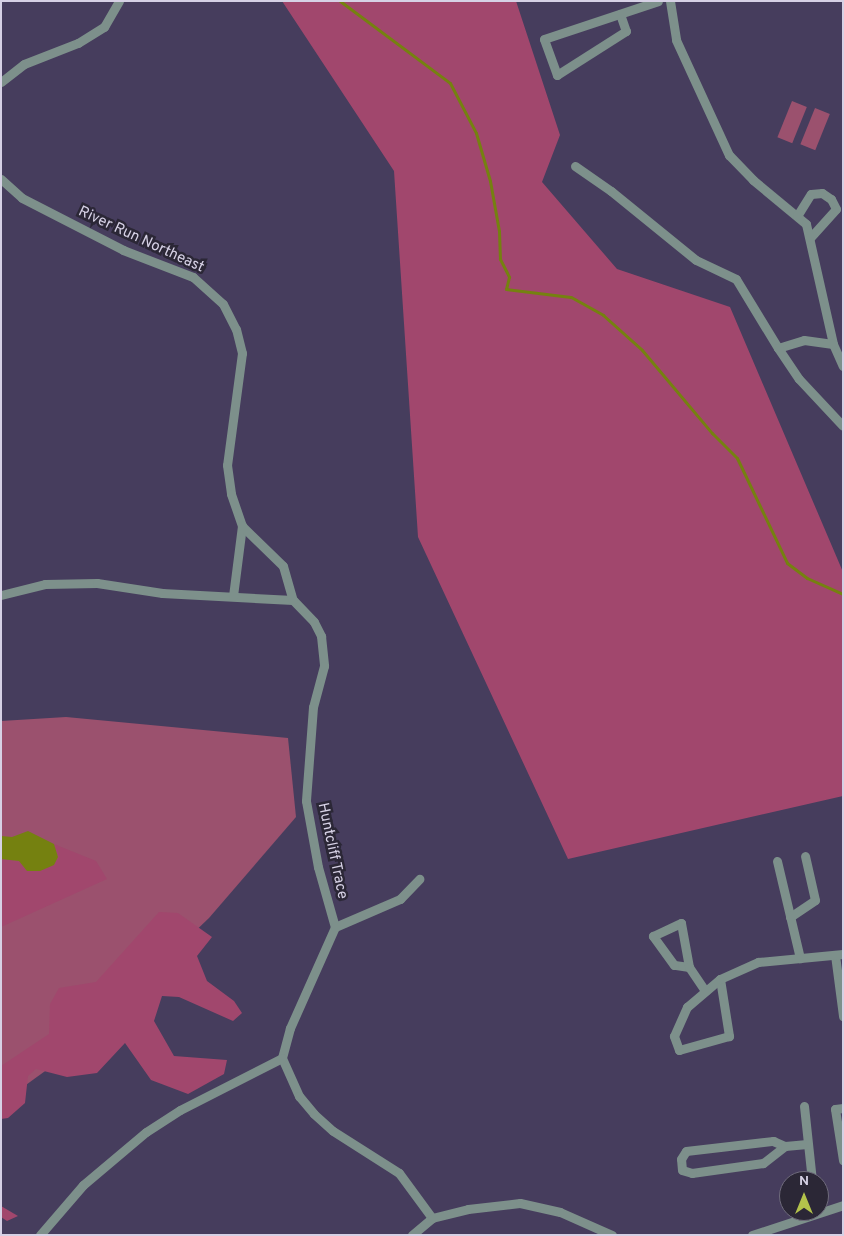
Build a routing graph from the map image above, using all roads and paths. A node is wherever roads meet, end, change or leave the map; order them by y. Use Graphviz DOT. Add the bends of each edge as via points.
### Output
graph roads {
  1 [pos="119,1"];
  2 [pos="658,1"];
  3 [pos="670,1"];
  4 [pos="620,14"];
  5 [pos="1,82"];
  6 [pos="575,166"];
  7 [pos="1,179"];
  8 [pos="797,216"];
  9 [pos="811,237"];
  10 [pos="833,344"];
  11 [pos="778,348"];
  12 [pos="843,366"];
  13 [pos="843,426"];
  14 [pos="242,526"];
  15 [pos="1,595"];
  16 [pos="234,596"];
  17 [pos="292,600"];
  18 [pos="805,856"];
  19 [pos="777,861"];
  20 [pos="419,879"];
  21 [pos="790,917"];
  22 [pos="335,927"];
  23 [pos="839,954"];
  24 [pos="800,958"];
  25 [pos="689,967"];
  26 [pos="720,979"];
  27 [pos="705,991"];
  28 [pos="843,1016"];
  29 [pos="282,1058"];
  30 [pos="804,1106"];
  31 [pos="843,1108"];
  32 [pos="807,1144"];
  33 [pos="785,1146"];
  34 [pos="843,1160"];
  35 [pos="811,1171"];
  36 [pos="843,1205"];
  37 [pos="829,1208"];
  38 [pos="432,1218"];
  39 [pos="790,1221"];
  40 [pos="40,1235"];
  41 [pos="412,1235"];
  42 [pos="612,1235"];
  43 [pos="752,1235"];
  1 -- 5 [label="street" via="104,27 78,43 24,64"];
  2 -- 4 [label="street"];
  3 -- 8 [label="street" via="676,40 729,155 753,180"];
  4 -- 4 [label="street" via="544,39 557,75 626,31"];
  6 -- 11 [label="street" via="611,190 696,260 736,279"];
  7 -- 14 [label="street, River Run Northeast" via="22,198 123,250 193,277 224,304 236,329 242,353 227,465 231,494"];
  8 -- 9 [label="street" via="806,224"];
  8 -- 9 [label="street" via="812,194 822,192 832,199 836,209"];
  9 -- 10 [label="street"];
  10 -- 11 [label="street" via="804,340"];
  10 -- 12 [label="street"];
  11 -- 13 [label="street" via="799,379"];
  14 -- 16 [label="street, River Run Northeast"];
  14 -- 17 [label="street, River Run Northeast" via="283,566"];
  15 -- 16 [label="street" via="74,581 162,593"];
  16 -- 17 [label="street"];
  17 -- 22 [label="street, Huntcliff Trace" via="314,622 324,650 324,666 311,724 306,801 318,867"];
  18 -- 21 [label="street" via="814,900"];
  19 -- 21 [label="street"];
  20 -- 22 [label="street" via="400,900"];
  21 -- 24 [label="street"];
  22 -- 29 [label="street" via="290,1028"];
  23 -- 24 [label="street"];
  23 -- 28 [label="street"];
  24 -- 26 [label="street" via="758,962"];
  25 -- 25 [label="street" via="674,965 653,936 681,923"];
  25 -- 27 [label="street"];
  26 -- 27 [label="street"];
  26 -- 27 [label="street" via="729,1036 679,1050 674,1036 687,1007"];
  29 -- 38 [label="street" via="299,1096 314,1114 333,1131 399,1173"];
  29 -- 40 [label="street" via="180,1110 146,1132 83,1185"];
  30 -- 32 [label="street"];
  31 -- 34 [label="street" via="835,1109"];
  32 -- 33 [label="street"];
  32 -- 35 [label="street"];
  33 -- 33 [label="street" via="773,1141 686,1151 681,1159 682,1170 692,1173 763,1163"];
  36 -- 37 [label="street"];
  38 -- 41 [label="street"];
  38 -- 42 [label="street" via="468,1209 520,1203 560,1212"];
  39 -- 43 [label="street"];
}
